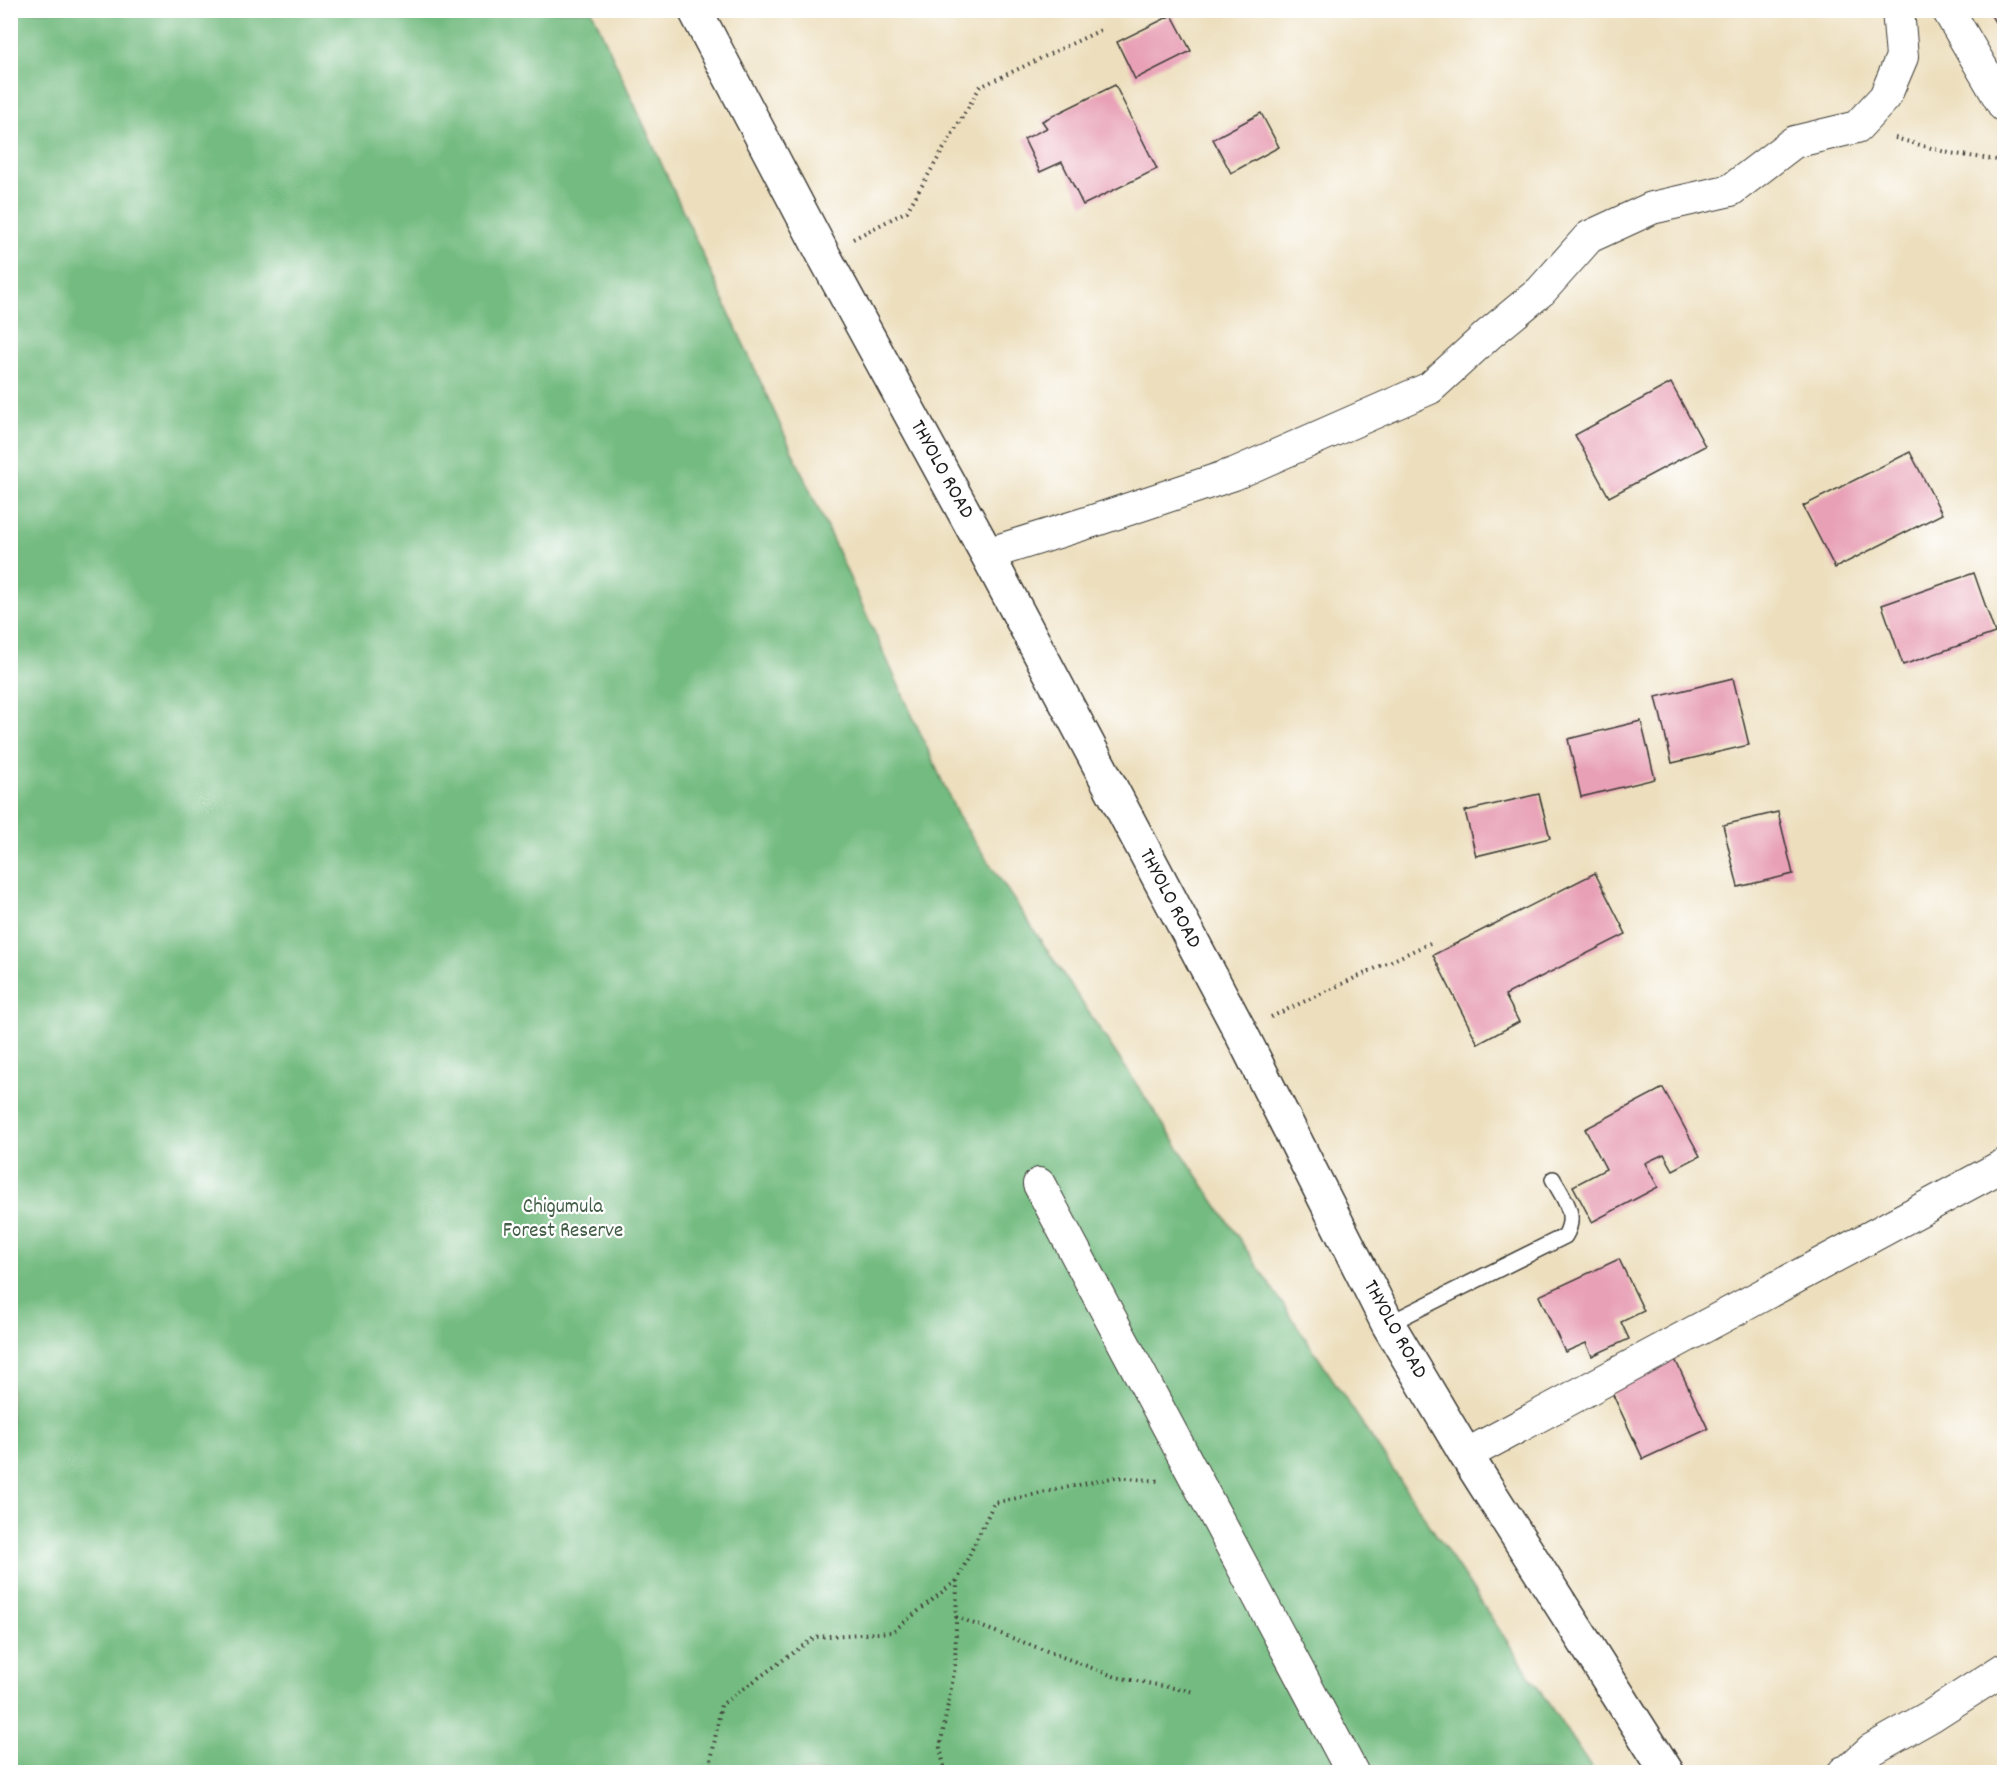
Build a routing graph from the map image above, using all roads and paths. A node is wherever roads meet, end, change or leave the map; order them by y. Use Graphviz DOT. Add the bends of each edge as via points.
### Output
graph roads {
  1 [pos="695,10"];
  2 [pos="1898,10"];
  3 [pos="1948,10"];
  4 [pos="1103,29"];
  5 [pos="2004,106"];
  6 [pos="1857,127"];
  7 [pos="2004,161"];
  8 [pos="823,254"];
  9 [pos="987,554"];
  10 [pos="1430,943"];
  11 [pos="1240,1031"];
  12 [pos="2004,1165"];
  13 [pos="1553,1179"];
  14 [pos="1039,1185"];
  15 [pos="1388,1324"];
  16 [pos="1466,1455"];
  17 [pos="1199,1485"];
  18 [pos="957,1581"];
  19 [pos="956,1617"];
  20 [pos="2004,1669"];
  21 [pos="1194,1692"];
  22 [pos="709,1773"];
  23 [pos="945,1773"];
  24 [pos="1352,1773"];
  25 [pos="1667,1773"];
  26 [pos="1844,1773"];
  1 -- 8 [label="highway, THYOLO ROAD"];
  2 -- 6 [label="street" via="1902,57 1885,98"];
  3 -- 5 [label="street"];
  4 -- 8 [label="path" via="980,87 907,211"];
  6 -- 7 [label="path" via="1949,153"];
  6 -- 9 [label="street" via="1794,142 1731,190 1652,208 1589,237 1540,291 1430,388 1234,474"];
  8 -- 9 [label="highway, THYOLO ROAD"];
  9 -- 11 [label="highway, THYOLO ROAD"];
  10 -- 11 [label="path"];
  11 -- 15 [label="highway, THYOLO ROAD"];
  12 -- 16 [label="street"];
  13 -- 15 [label="lane" via="1570,1212 1571,1225 1565,1236"];
  14 -- 17 [label="street"];
  15 -- 16 [label="highway, THYOLO ROAD"];
  16 -- 25 [label="highway, THYOLO ROAD"];
  17 -- 18 [label="path" via="1116,1477 994,1503"];
  17 -- 24 [label="street"];
  18 -- 19 [label="path"];
  18 -- 22 [label="path" via="892,1632 815,1636 721,1705"];
  19 -- 21 [label="path" via="1116,1677"];
  19 -- 23 [label="path" via="955,1667 940,1747"];
  20 -- 26 [label="street" via="1871,1750"];
}
